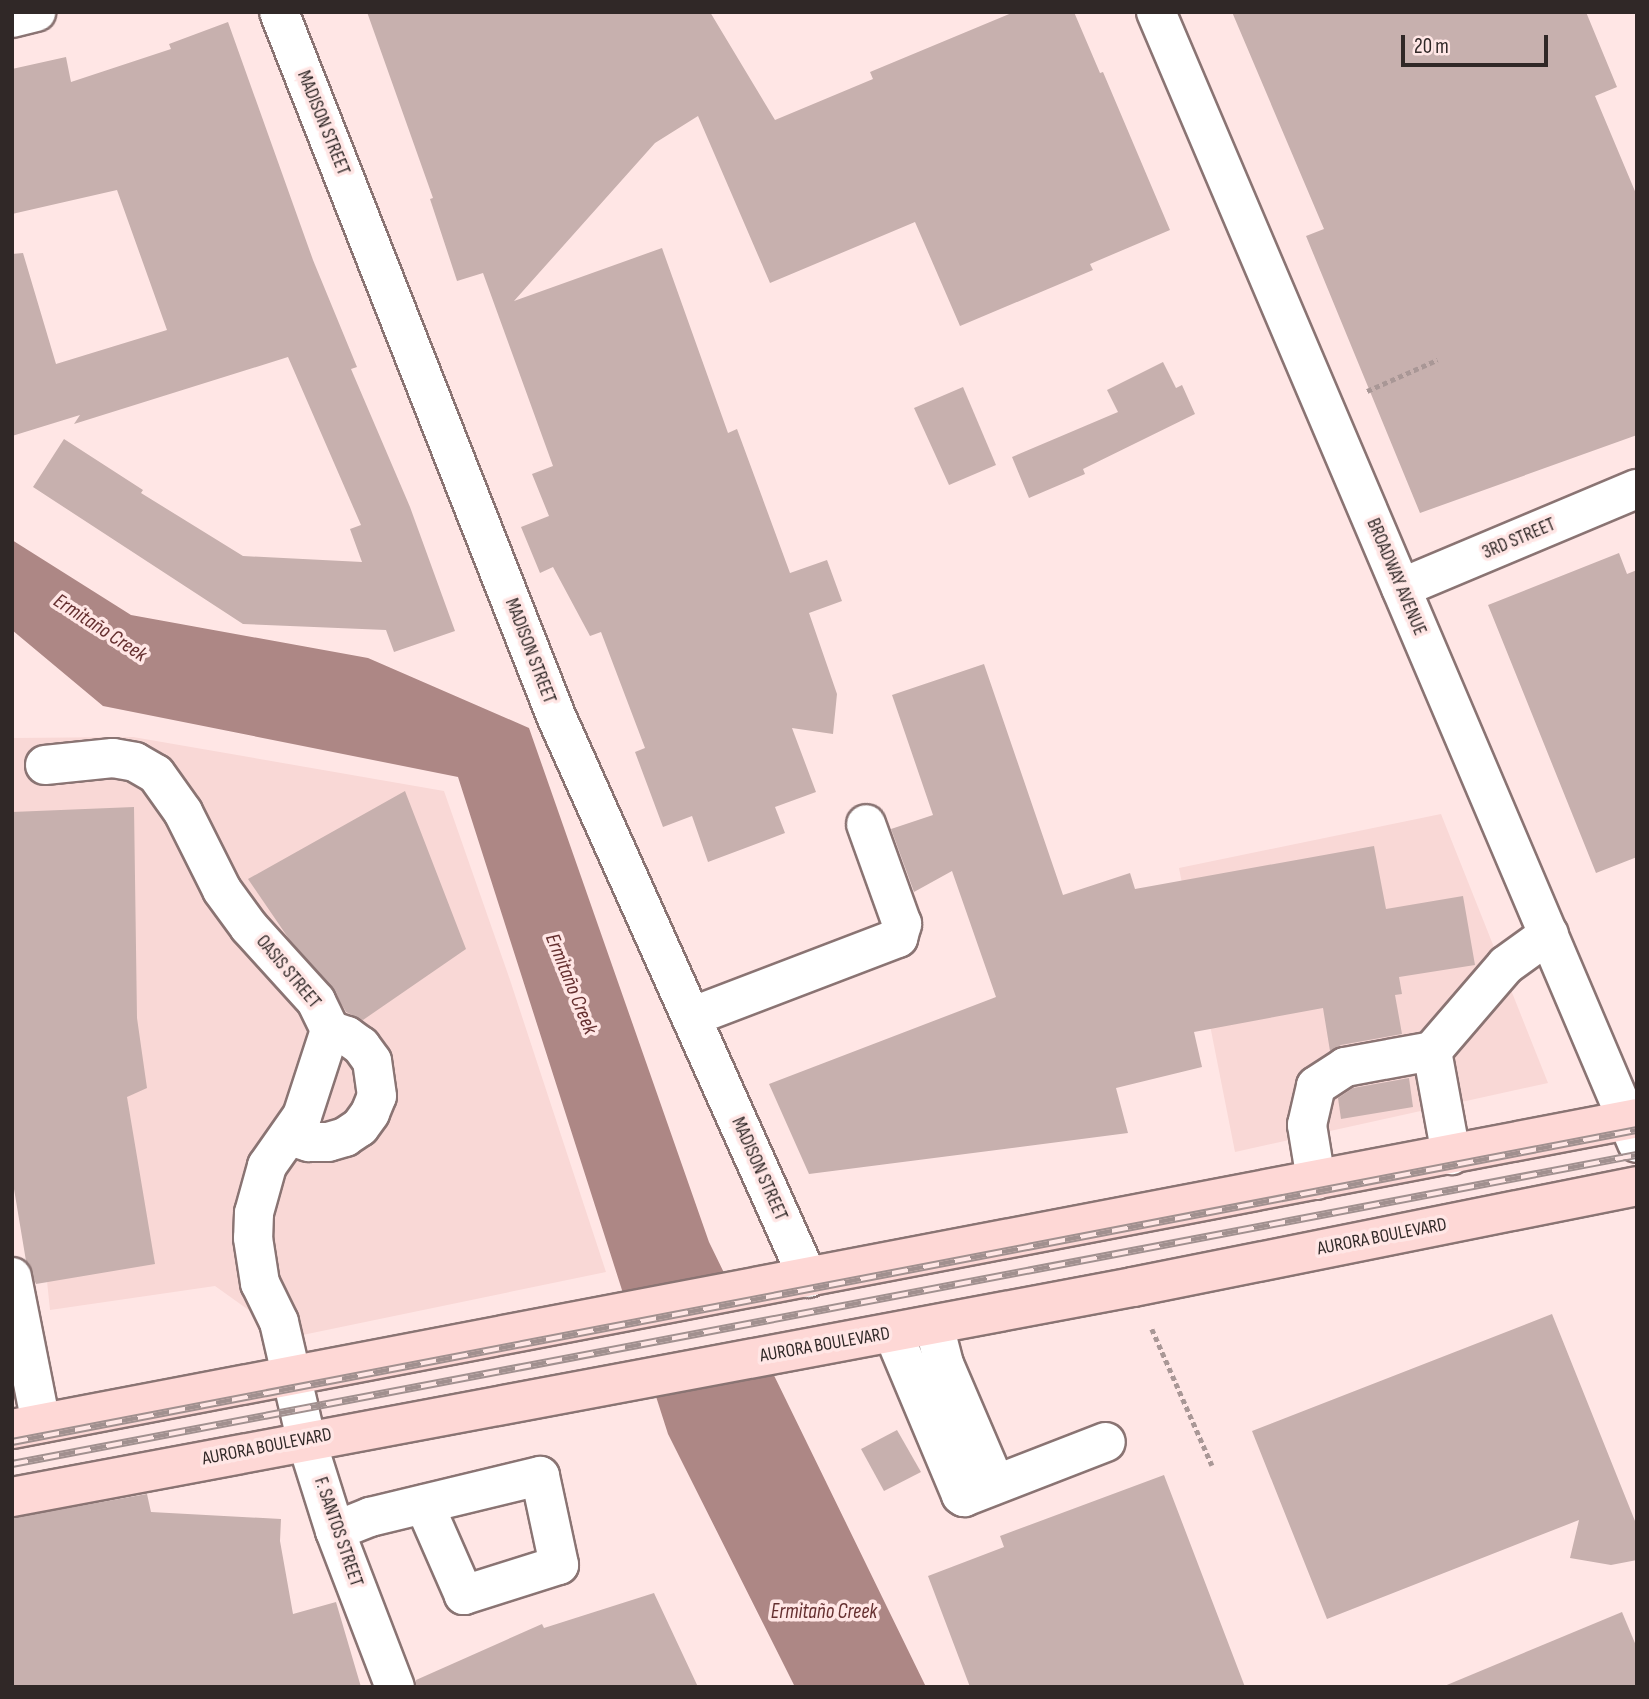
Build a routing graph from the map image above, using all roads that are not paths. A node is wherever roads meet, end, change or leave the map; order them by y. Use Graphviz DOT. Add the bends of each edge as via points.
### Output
graph roads {
  1 [pos="36,12"];
  2 [pos="279,12"];
  3 [pos="1156,12"];
  4 [pos="12,18"];
  5 [pos="1637,489"];
  6 [pos="1401,588"];
  7 [pos="45,765"];
  8 [pos="866,824"];
  9 [pos="1549,934"];
  10 [pos="691,1017"];
  11 [pos="330,1030"];
  12 [pos="1432,1051"];
  13 [pos="1634,1127"];
  14 [pos="290,1136"];
  15 [pos="1451,1155"];
  16 [pos="1315,1180"];
  17 [pos="1637,1186"];
  18 [pos="12,1277"];
  19 [pos="808,1278"];
  20 [pos="934,1325"];
  21 [pos="893,1333"];
  22 [pos="291,1373"];
  23 [pos="27,1426"];
  24 [pos="306,1439"];
  25 [pos="1106,1442"];
  26 [pos="995,1483"];
  27 [pos="12,1497"];
  28 [pos="424,1504"];
  29 [pos="335,1531"];
  30 [pos="396,1687"];
  1 -- 4 [label="street"];
  2 -- 10 [label="street, MADISON STREET" via="556,716"];
  3 -- 6 [label="street, BROADWAY AVENUE"];
  5 -- 6 [label="street, 3RD STREET"];
  6 -- 9 [label="street, BROADWAY AVENUE"];
  7 -- 11 [label="street, OASIS STREET" via="113,758 135,762 156,774 183,812 222,890 316,1001"];
  8 -- 10 [label="street" via="902,924 898,938"];
  9 -- 12 [label="street" via="1506,965"];
  9 -- 13 [label="street, BROADWAY AVENUE"];
  10 -- 19 [label="street, MADISON STREET"];
  11 -- 14 [label="street, OASIS STREET" via="302,1116"];
  11 -- 14 [label="street" via="354,1041 372,1060 377,1096 360,1127 345,1137 309,1142"];
  12 -- 15 [label="street"];
  12 -- 16 [label="street" via="1345,1066 1316,1086 1307,1125"];
  13 -- 15 [label="main road"];
  14 -- 22 [label="street, OASIS STREET" via="267,1166 254,1213 253,1238 260,1283 279,1322"];
  15 -- 16 [label="main road"];
  16 -- 19 [label="main road"];
  17 -- 20 [label="main road, AURORA BOULEVARD"];
  18 -- 23 [label="street"];
  19 -- 22 [label="main road"];
  20 -- 21 [label="main road, AURORA BOULEVARD"];
  20 -- 26 [label="street" via="944,1364"];
  21 -- 24 [label="main road, AURORA BOULEVARD"];
  21 -- 26 [label="street" via="961,1495 970,1496"];
  22 -- 23 [label="main road"];
  22 -- 24 [label="street, F. SANTOS STREET"];
  24 -- 27 [label="main road, AURORA BOULEVARD"];
  24 -- 29 [label="street, F. SANTOS STREET"];
  25 -- 26 [label="street"];
  28 -- 29 [label="street"];
  29 -- 30 [label="street, F. SANTOS STREET"];
}
